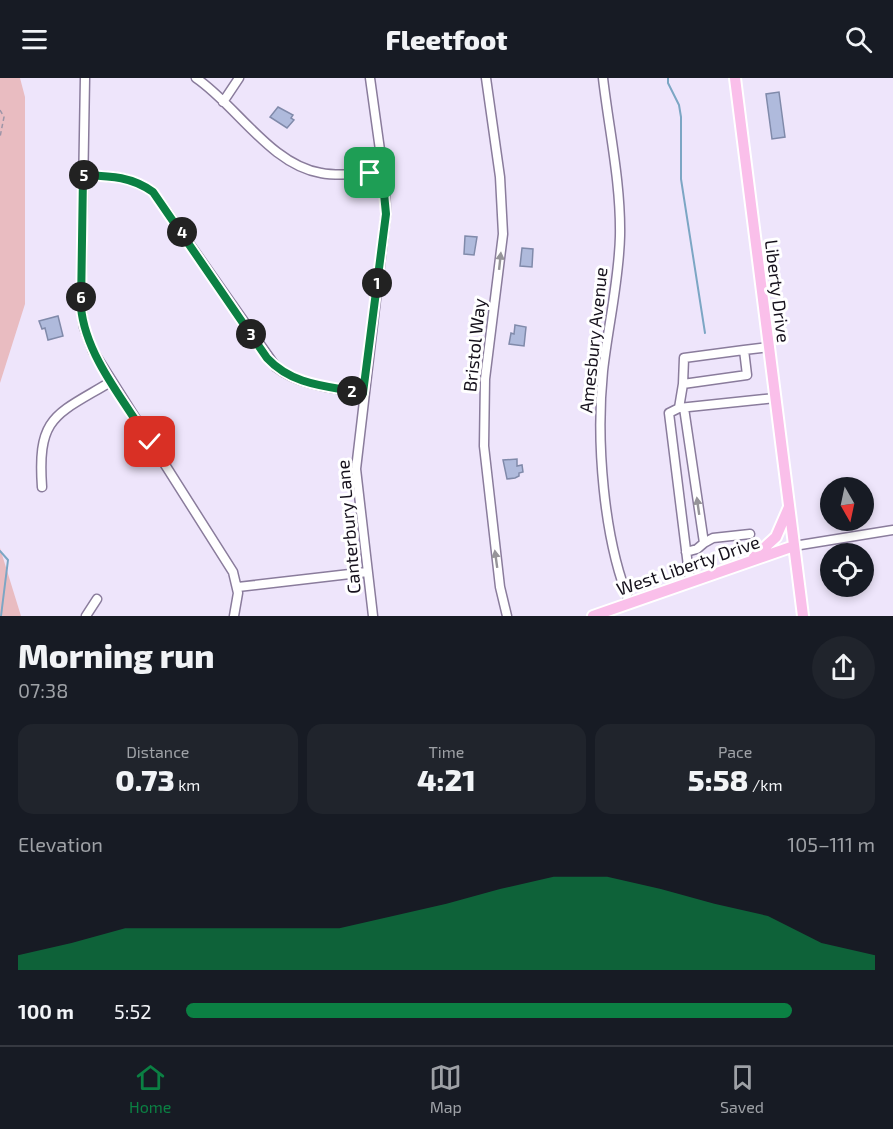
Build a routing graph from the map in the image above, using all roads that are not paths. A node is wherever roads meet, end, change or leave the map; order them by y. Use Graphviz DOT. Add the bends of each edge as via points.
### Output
graph roads {
  1 [pos="85,78"];
  2 [pos="195,78"];
  3 [pos="239,78"];
  4 [pos="370,78"];
  5 [pos="486,78"];
  6 [pos="603,78"];
  7 [pos="735,78"];
  8 [pos="223,102"];
  9 [pos="382,173"];
  10 [pos="83,175"];
  11 [pos="769,347"];
  12 [pos="744,350"];
  13 [pos="112,381"];
  14 [pos="683,384"];
  15 [pos="363,393"];
  16 [pos="775,398"];
  17 [pos="682,408"];
  18 [pos="42,487"];
  19 [pos="789,507"];
  20 [pos="893,530"];
  21 [pos="750,534"];
  22 [pos="704,543"];
  23 [pos="794,546"];
  24 [pos="686,552"];
  25 [pos="745,563"];
  26 [pos="367,572"];
  27 [pos="690,582"];
  28 [pos="238,587"];
  29 [pos="97,599"];
  30 [pos="630,603"];
  31 [pos="86,616"];
  32 [pos="234,616"];
  33 [pos="373,616"];
  34 [pos="507,616"];
  35 [pos="593,616"];
  36 [pos="803,616"];
  1 -- 10 [label="street"];
  2 -- 8 [label="street"];
  3 -- 8 [label="street"];
  4 -- 9 [label="street, Canterbury Lane"];
  34 -- 5 [label="street, Bristol Way, one-way" via="483,446 485,379 503,234 500,177"];
  6 -- 30 [label="street, Amesbury Avenue" via="618,179 620,235 601,396 601,453 612,547"];
  7 -- 11 [label="main road, Liberty Drive"];
  8 -- 9 [label="street" via="302,168 323,174"];
  9 -- 15 [label="street, Canterbury Lane" via="386,214"];
  10 -- 13 [label="street" via="82,317 93,351"];
  10 -- 15 [label="street" via="123,177 153,192 267,358 285,374 308,383"];
  11 -- 12 [label="street"];
  11 -- 16 [label="main road, Liberty Drive"];
  12 -- 14 [label="street" via="684,358"];
  12 -- 14 [label="street" via="747,375"];
  13 -- 18 [label="street" via="62,411 48,428 41,447"];
  13 -- 28 [label="street" via="233,572"];
  14 -- 17 [label="street"];
  15 -- 26 [label="street, Canterbury Lane" via="356,469"];
  16 -- 17 [label="street"];
  16 -- 19 [label="main road, Liberty Drive"];
  22 -- 17 [label="street, one-way"];
  17 -- 24 [label="street" via="669,413"];
  19 -- 23 [label="main road, Liberty Drive"];
  19 -- 25 [label="main road" via="776,537"];
  20 -- 23 [label="street"];
  21 -- 22 [label="street" via="713,538"];
  22 -- 24 [label="street"];
  23 -- 25 [label="main road, West Liberty Drive"];
  23 -- 36 [label="main road, Liberty Drive"];
  24 -- 27 [label="street"];
  25 -- 27 [label="main road, West Liberty Drive"];
  26 -- 28 [label="street"];
  26 -- 33 [label="street, Canterbury Lane"];
  27 -- 30 [label="main road, West Liberty Drive"];
  28 -- 32 [label="street"];
  29 -- 31 [label="street"];
  30 -- 35 [label="main road, West Liberty Drive"];
}
